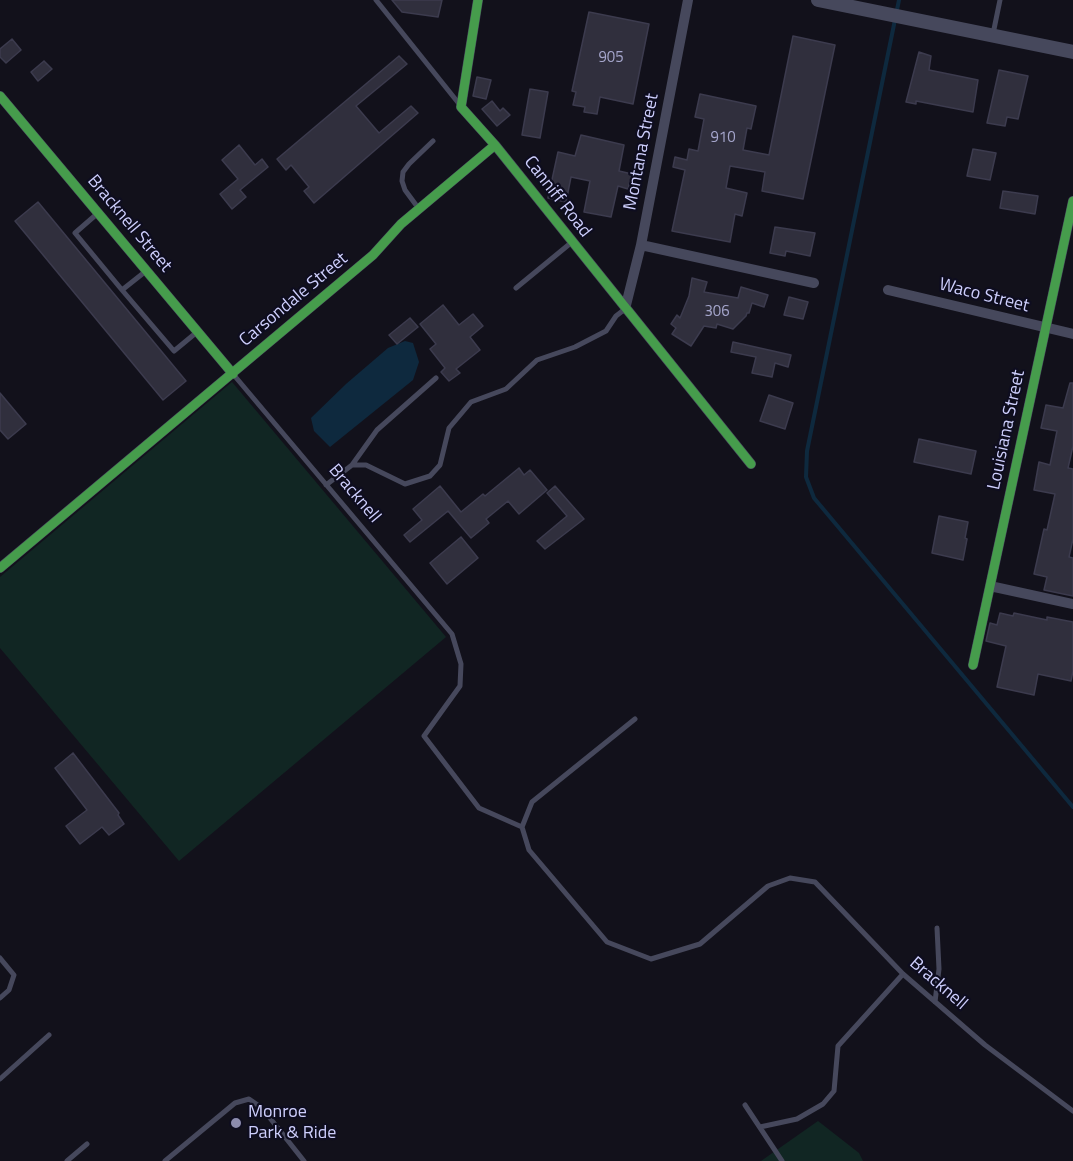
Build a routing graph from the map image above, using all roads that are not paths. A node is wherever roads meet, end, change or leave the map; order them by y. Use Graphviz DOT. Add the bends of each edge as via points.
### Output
graph roads {
  1 [pos="376,0"];
  2 [pos="478,0"];
  3 [pos="688,0"];
  4 [pos="818,0"];
  5 [pos="1000,0"];
  6 [pos="992,35"];
  7 [pos="1073,52"];
  8 [pos="0,96"];
  9 [pos="461,106"];
  10 [pos="433,141"];
  11 [pos="495,145"];
  12 [pos="1073,201"];
  13 [pos="419,208"];
  14 [pos="98,213"];
  15 [pos="572,242"];
  16 [pos="641,245"];
  17 [pos="146,271"];
  18 [pos="814,283"];
  19 [pos="516,288"];
  20 [pos="122,290"];
  21 [pos="888,290"];
  22 [pos="625,309"];
  23 [pos="1046,328"];
  24 [pos="197,332"];
  25 [pos="1073,334"];
  26 [pos="232,374"];
  27 [pos="436,378"];
  28 [pos="751,464"];
  29 [pos="352,465"];
  30 [pos="326,486"];
  31 [pos="0,568"];
  32 [pos="990,586"];
  33 [pos="1073,604"];
  34 [pos="973,665"];
  35 [pos="635,719"];
  36 [pos="522,827"];
  37 [pos="937,928"];
  38 [pos="0,958"];
  39 [pos="903,974"];
  40 [pos="0,998"];
  41 [pos="935,1002"];
  42 [pos="49,1035"];
  43 [pos="0,1079"];
  44 [pos="745,1105"];
  45 [pos="1073,1111"];
  46 [pos="760,1127"];
  47 [pos="87,1144"];
  48 [pos="67,1161"];
  49 [pos="165,1161"];
  50 [pos="304,1161"];
  51 [pos="782,1161"];
  1 -- 9 [label="lane, Canniff Road"];
  2 -- 9 [label="street"];
  3 -- 16 [label="street, Montana Street"];
  4 -- 6 [label="street"];
  5 -- 6 [label="lane"];
  6 -- 7 [label="street"];
  8 -- 14 [label="street, Bracknell Street"];
  9 -- 11 [label="street, Canniff Road"];
  10 -- 13 [label="lane" via="403,172 405,190"];
  11 -- 13 [label="street, Carsondale Street"];
  11 -- 15 [label="street, Canniff Road"];
  12 -- 23 [label="street, Louisiana Street"];
  13 -- 26 [label="street, Carsondale Street" via="373,255"];
  14 -- 17 [label="street, Bracknell Street"];
  14 -- 20 [label="lane" via="75,233"];
  15 -- 19 [label="lane"];
  15 -- 22 [label="street, Canniff Road"];
  16 -- 18 [label="street"];
  16 -- 22 [label="street, Montana Street"];
  17 -- 20 [label="lane"];
  17 -- 24 [label="street, Bracknell Street"];
  20 -- 24 [label="lane" via="174,351"];
  21 -- 23 [label="street, Waco Street"];
  22 -- 28 [label="street, Canniff Road"];
  22 -- 29 [label="lane" via="606,331 537,360 506,389 471,402 449,428 440,465 430,476 405,484 366,465"];
  23 -- 25 [label="street, Waco Street"];
  23 -- 32 [label="street, Louisiana Street"];
  24 -- 26 [label="street, Bracknell Street"];
  26 -- 30 [label="lane, Bracknell"];
  26 -- 31 [label="street, Carsondale Street"];
  27 -- 29 [label="lane" via="377,430"];
  29 -- 30 [label="lane"];
  30 -- 36 [label="lane, Bracknell" via="452,634 461,664 460,686 424,736 479,808"];
  32 -- 33 [label="street"];
  32 -- 34 [label="street, Louisiana Street"];
  35 -- 36 [label="lane" via="532,802"];
  36 -- 39 [label="lane, Bracknell" via="529,850 607,942 651,959 700,944 768,886 790,878 815,882"];
  37 -- 41 [label="lane" via="939,969"];
  38 -- 40 [label="lane" via="14,975 9,990"];
  39 -- 41 [label="lane, Bracknell"];
  39 -- 46 [label="lane" via="838,1046 834,1091 824,1104 798,1119"];
  41 -- 45 [label="lane, Bracknell"];
  42 -- 43 [label="lane"];
  44 -- 46 [label="lane"];
  46 -- 51 [label="lane"];
  47 -- 48 [label="lane"];
  49 -- 50 [label="lane" via="235,1103 249,1099 262,1108"];
}
